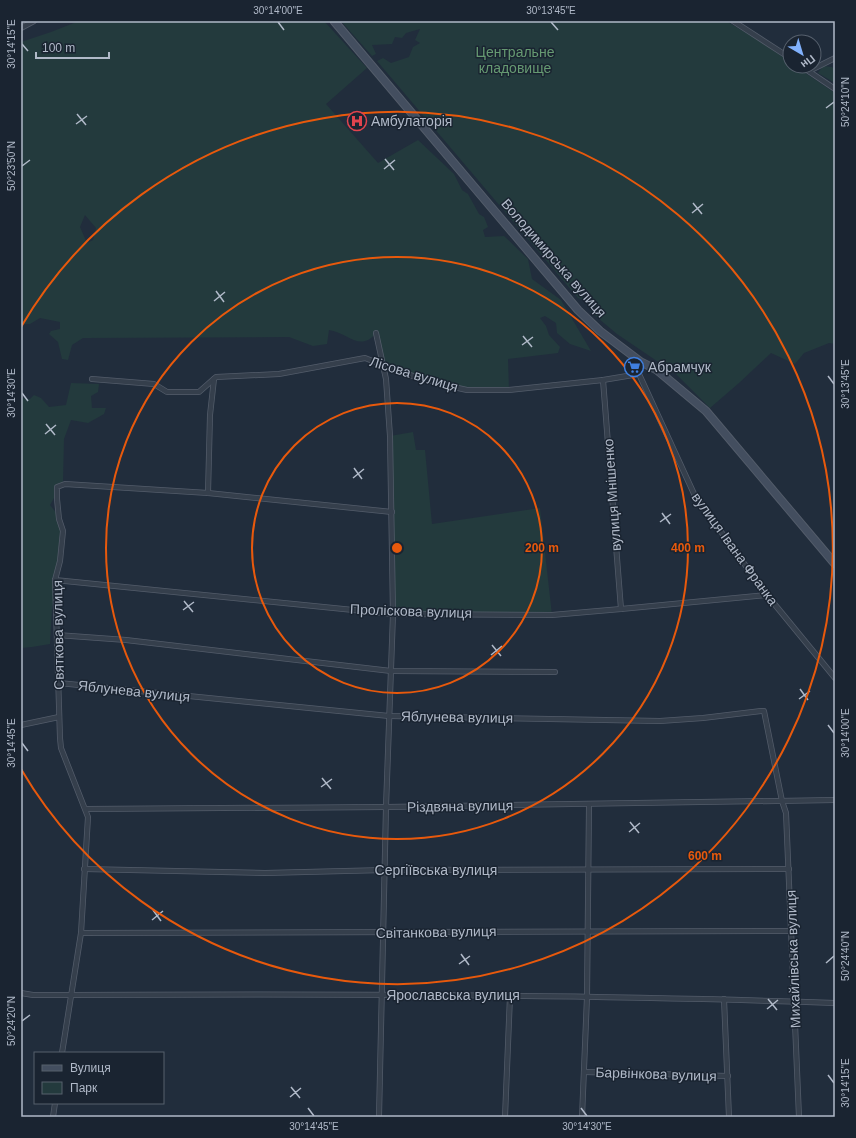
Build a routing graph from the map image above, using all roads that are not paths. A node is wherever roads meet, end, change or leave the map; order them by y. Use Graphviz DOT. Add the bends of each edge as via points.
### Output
graph roads {
  1 [pos="34,21"];
  2 [pos="334,21"];
  3 [pos="733,21"];
  4 [pos="21,28"];
  5 [pos="782,53"];
  6 [pos="835,58"];
  7 [pos="822,64"];
  8 [pos="813,74"];
  9 [pos="835,89"];
  10 [pos="376,333"];
  11 [pos="640,362"];
  12 [pos="384,367"];
  13 [pos="639,374"];
  14 [pos="92,379"];
  15 [pos="214,379"];
  16 [pos="603,380"];
  17 [pos="208,493"];
  18 [pos="392,512"];
  19 [pos="835,564"];
  20 [pos="55,580"];
  21 [pos="766,595"];
  22 [pos="621,610"];
  23 [pos="393,614"];
  24 [pos="57,635"];
  25 [pos="391,671"];
  26 [pos="555,672"];
  27 [pos="835,678"];
  28 [pos="59,683"];
  29 [pos="389,716"];
  30 [pos="59,717"];
  31 [pos="21,725"];
  32 [pos="835,800"];
  33 [pos="782,801"];
  34 [pos="589,805"];
  35 [pos="386,807"];
  36 [pos="86,809"];
  37 [pos="84,869"];
  38 [pos="789,869"];
  39 [pos="385,870"];
  40 [pos="589,870"];
  41 [pos="589,930"];
  42 [pos="791,931"];
  43 [pos="81,933"];
  44 [pos="384,933"];
  45 [pos="21,993"];
  46 [pos="71,995"];
  47 [pos="383,995"];
  48 [pos="510,996"];
  49 [pos="587,996"];
  50 [pos="724,999"];
  51 [pos="794,1002"];
  52 [pos="835,1003"];
  53 [pos="62,1052"];
  54 [pos="584,1072"];
  55 [pos="728,1076"];
  56 [pos="55,1104"];
  57 [pos="53,1117"];
  58 [pos="379,1117"];
  59 [pos="505,1117"];
  60 [pos="582,1117"];
  61 [pos="729,1117"];
  62 [pos="799,1117"];
  1 -- 4 [label="street"];
  2 -- 11 [label="main road, Володимирська вулиця" via="578,310"];
  3 -- 5 [label="street"];
  6 -- 7 [label="street"];
  8 -- 9 [label="street"];
  10 -- 12 [label="street"];
  11 -- 13 [label="street, вулиця Івана Франка"];
  11 -- 19 [label="main road, Володимирська вулиця" via="657,370 706,411"];
  12 -- 15 [label="street, Лісова вулиця" via="365,358 279,374"];
  12 -- 16 [label="street, Лісова вулиця" via="467,390 509,390"];
  12 -- 18 [label="street" via="390,436"];
  13 -- 16 [label="street, Лісова вулиця"];
  13 -- 21 [label="street, вулиця Івана Франка" via="695,496"];
  14 -- 15 [label="street" via="154,384 167,392 199,392"];
  15 -- 17 [label="street" via="210,415"];
  16 -- 22 [label="street, вулиця Мнішенко"];
  17 -- 18 [label="street, Святкова вулиця"];
  17 -- 20 [label="street, Святкова вулиця" via="65,484 58,487 57,499 62,531 60,561"];
  18 -- 23 [label="street"];
  20 -- 23 [label="street, Проліскова вулиця"];
  20 -- 24 [label="street, Святкова вулиця"];
  21 -- 22 [label="street, Проліскова вулиця"];
  21 -- 27 [label="street, вулиця Івана Франка"];
  22 -- 23 [label="street, Проліскова вулиця" via="552,615"];
  23 -- 25 [label="street"];
  24 -- 25 [label="street" via="126,640"];
  24 -- 28 [label="street, Святкова вулиця"];
  25 -- 26 [label="street"];
  25 -- 29 [label="street"];
  28 -- 29 [label="street, Яблунева вулиця"];
  28 -- 30 [label="street, Святкова вулиця"];
  29 -- 33 [label="street, Яблунева вулиця" via="660,721 761,710 765,714"];
  29 -- 35 [label="street"];
  30 -- 31 [label="street"];
  30 -- 36 [label="street, Святкова вулиця" via="61,748"];
  32 -- 33 [label="street, Різдвяна вулиця"];
  33 -- 34 [label="street, Різдвяна вулиця"];
  33 -- 38 [label="street, Михайлівська вулиця" via="786,813"];
  34 -- 35 [label="street, Різдвяна вулиця"];
  34 -- 40 [label="street, Барвінкова вулиця"];
  35 -- 36 [label="street, Різдвяна вулиця"];
  35 -- 39 [label="street"];
  36 -- 37 [label="street, Святкова вулиця" via="88,817"];
  37 -- 39 [label="street, Сергіївська вулиця" via="265,873"];
  37 -- 43 [label="street, Святкова вулиця"];
  38 -- 40 [label="street, Сергіївська вулиця"];
  38 -- 42 [label="street, Михайлівська вулиця"];
  39 -- 40 [label="street, Сергіївська вулиця"];
  39 -- 44 [label="street"];
  40 -- 41 [label="street, Барвінкова вулиця"];
  41 -- 42 [label="street, Світанкова вулиця"];
  41 -- 44 [label="street, Світанкова вулиця"];
  41 -- 49 [label="street, Барвінкова вулиця"];
  42 -- 51 [label="street, Михайлівська вулиця"];
  43 -- 44 [label="street, Світанкова вулиця"];
  43 -- 46 [label="street, Святкова вулиця"];
  44 -- 47 [label="street"];
  45 -- 46 [label="street, Ярославська вулиця"];
  46 -- 47 [label="street, Ярославська вулиця"];
  46 -- 53 [label="street, Святкова вулиця"];
  47 -- 48 [label="street, Ярославська вулиця"];
  47 -- 58 [label="street"];
  48 -- 49 [label="street, Ярославська вулиця"];
  48 -- 59 [label="street"];
  49 -- 50 [label="street, Ярославська вулиця"];
  49 -- 54 [label="street, Барвінкова вулиця"];
  50 -- 51 [label="street, Ярославська вулиця"];
  50 -- 55 [label="street"];
  51 -- 52 [label="street, Ярославська вулиця"];
  51 -- 62 [label="street, Михайлівська вулиця"];
  54 -- 55 [label="street, Барвінкова вулиця"];
  54 -- 60 [label="street, Барвінкова вулиця"];
  55 -- 61 [label="street"];
  56 -- 57 [label="street"];
}
